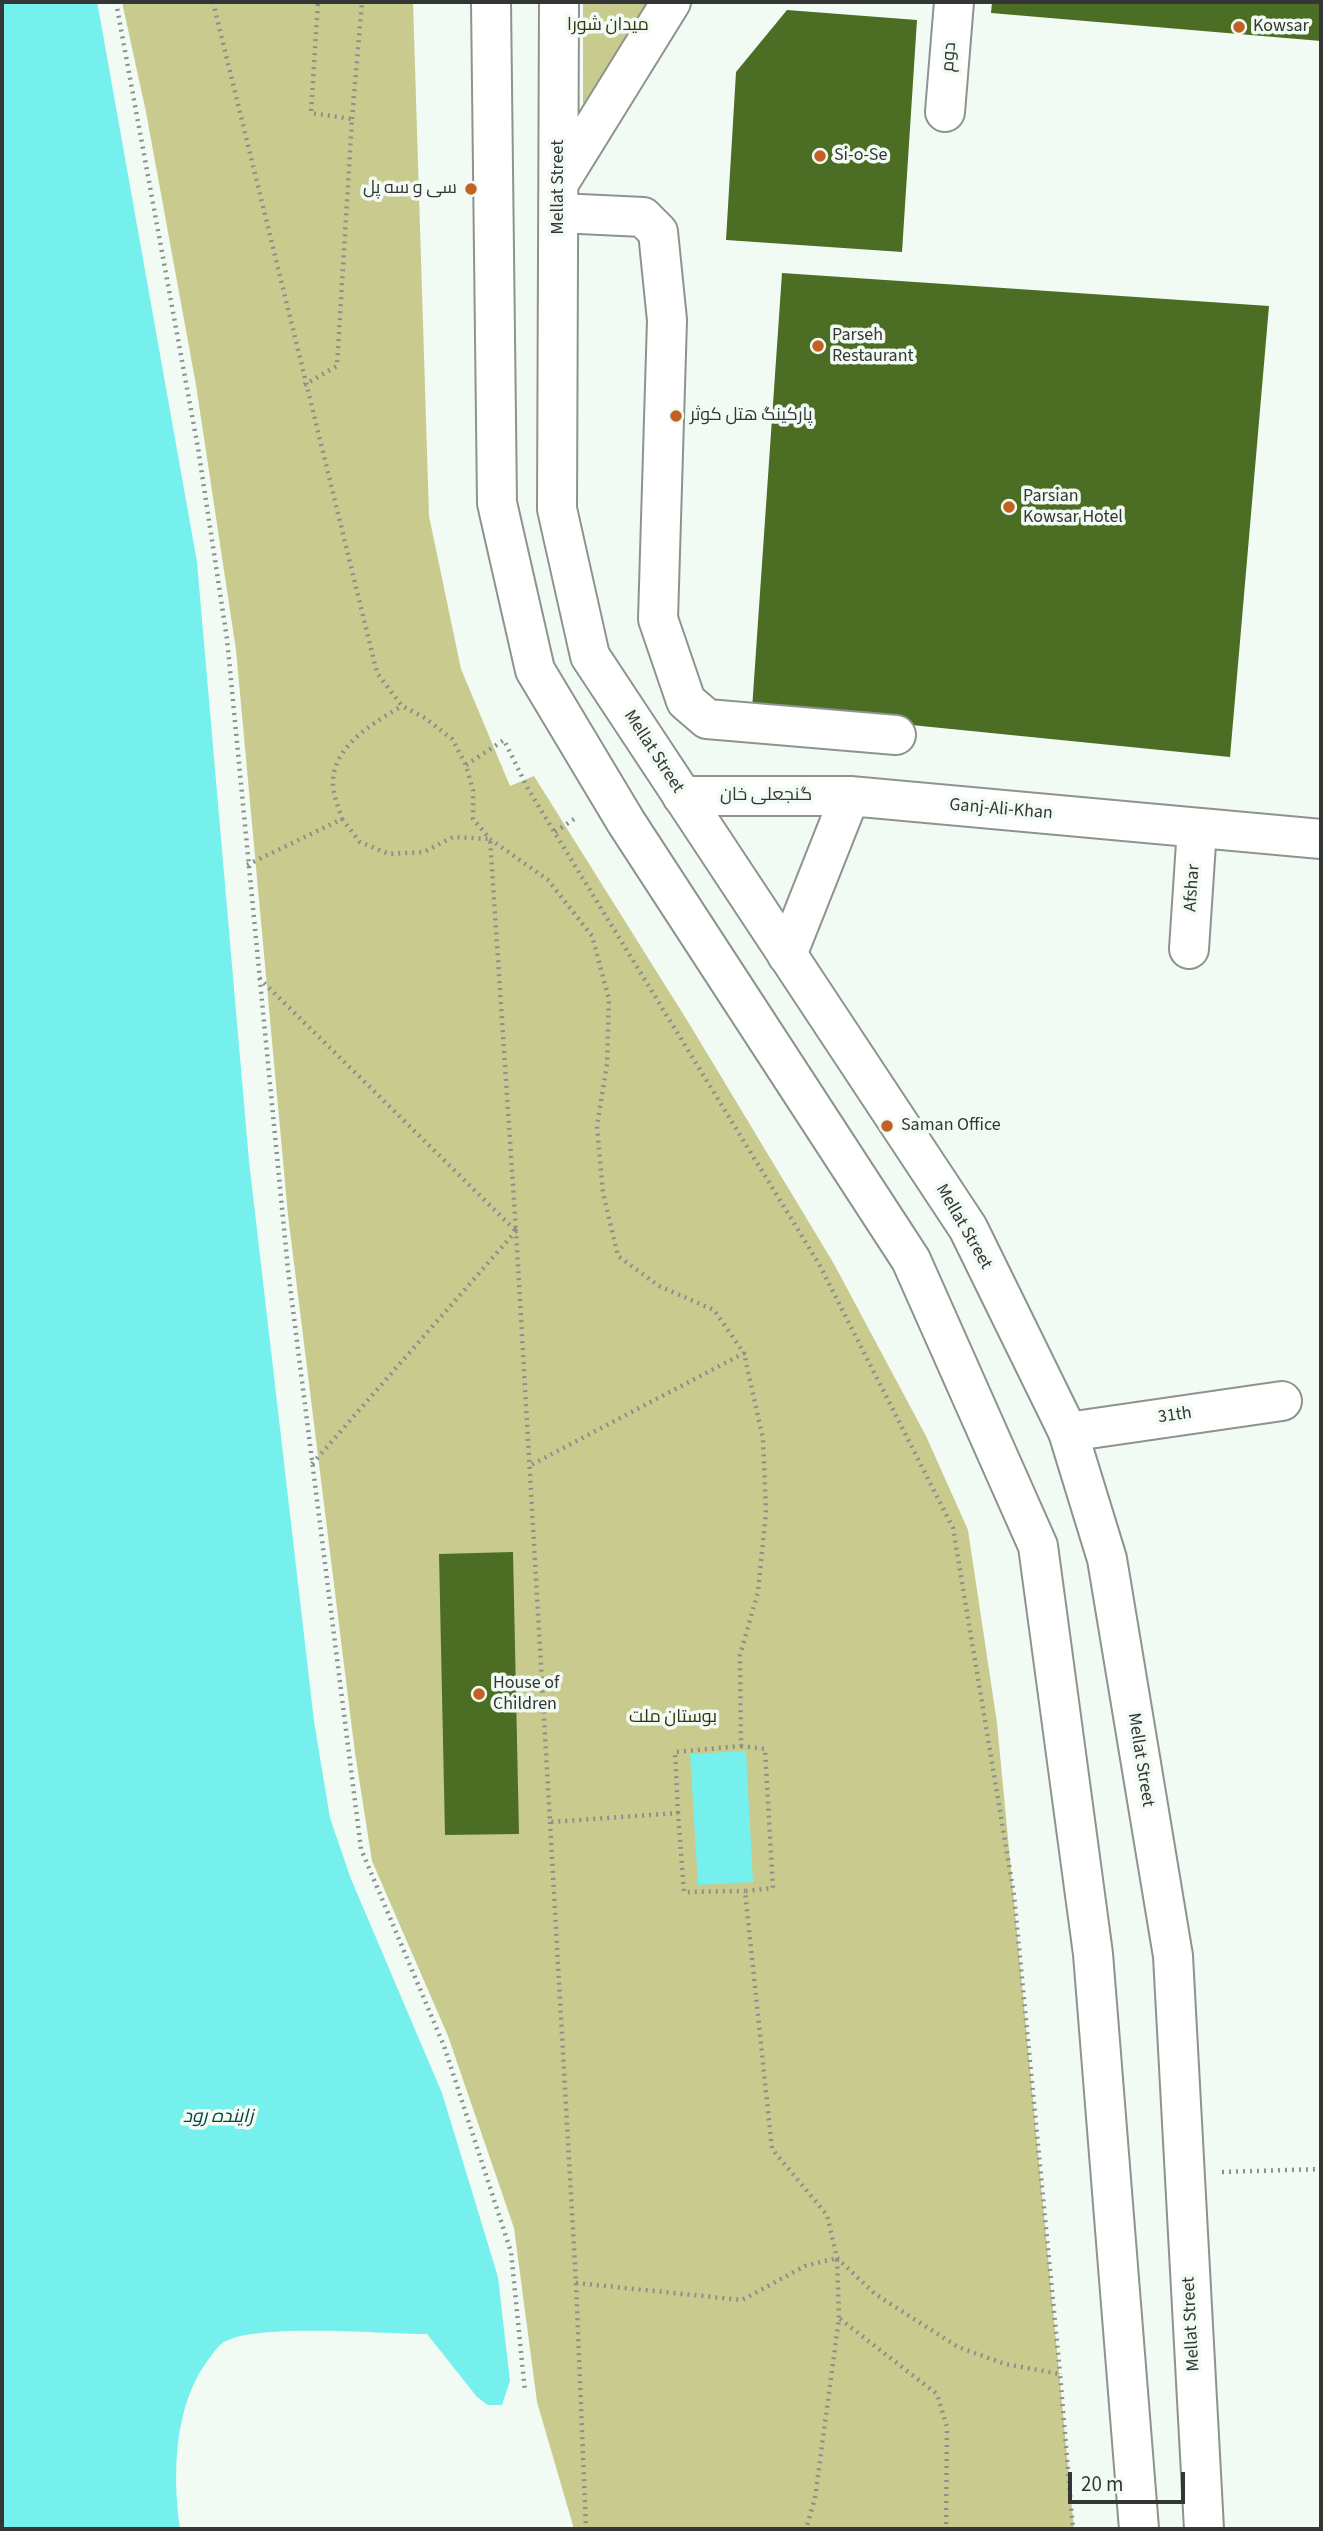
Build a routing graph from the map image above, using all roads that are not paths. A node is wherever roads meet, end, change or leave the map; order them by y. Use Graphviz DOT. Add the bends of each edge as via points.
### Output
graph roads {
  1 [pos="491,2"];
  2 [pos="559,2"];
  3 [pos="671,2"];
  4 [pos="954,2"];
  5 [pos="946,112"];
  6 [pos="559,198"];
  7 [pos="896,735"];
  8 [pos="681,796"];
  9 [pos="850,796"];
  10 [pos="1198,828"];
  11 [pos="1321,839"];
  12 [pos="1189,948"];
  13 [pos="787,955"];
  14 [pos="1282,1401"];
  15 [pos="1069,1432"];
  16 [pos="1139,2529"];
  17 [pos="1204,2529"];
  1 -- 16 [label="main road" via="497,503 536,670 626,822 911,1260 1038,1546 1093,1954"];
  2 -- 6 [label="main road, Mellat Street"];
  3 -- 6 [label="main road"];
  4 -- 5 [label="main road, دوم"];
  6 -- 7 [label="main road" via="643,217 658,232 667,320 658,619 686,701 707,719"];
  6 -- 8 [label="main road, Mellat Street" via="557,509 590,656"];
  8 -- 9 [label="main road, گنجعلی خان"];
  8 -- 13 [label="main road, Mellat Street"];
  9 -- 10 [label="main road, Ganj-Ali-Khan"];
  9 -- 13 [label="main road"];
  10 -- 11 [label="main road, Ganj-Ali-Khan"];
  10 -- 12 [label="main road, Afshar"];
  13 -- 15 [label="main road, Mellat Street" via="968,1228"];
  14 -- 15 [label="main road, 31th"];
  15 -- 17 [label="main road, Mellat Street" via="1107,1559 1173,1956"];
}
